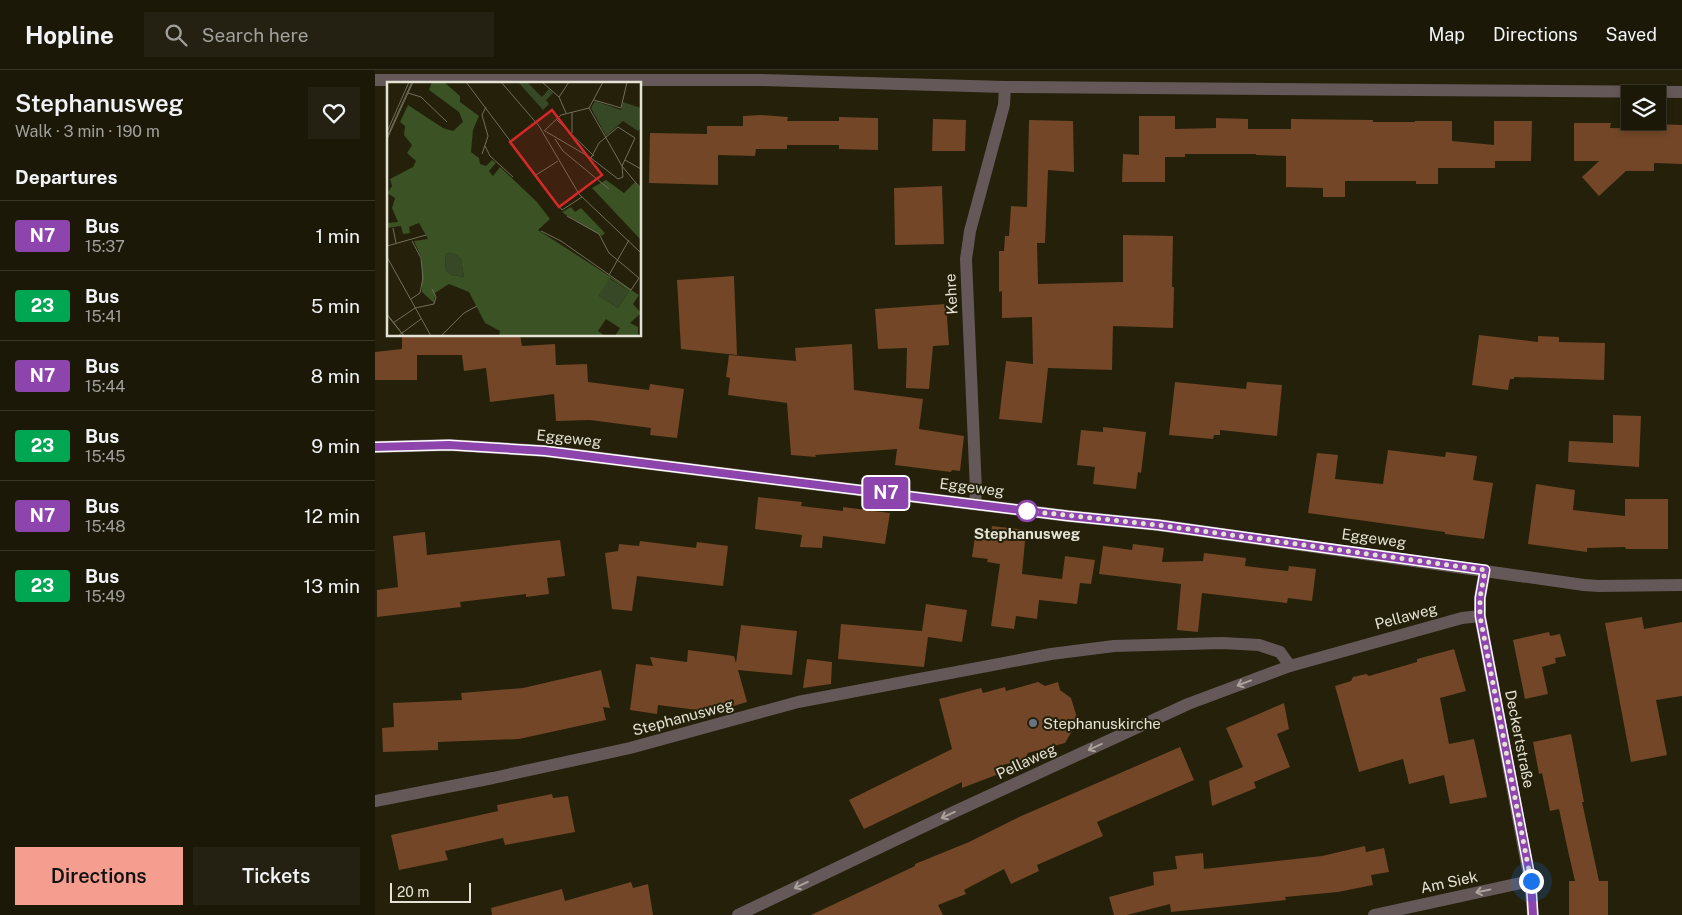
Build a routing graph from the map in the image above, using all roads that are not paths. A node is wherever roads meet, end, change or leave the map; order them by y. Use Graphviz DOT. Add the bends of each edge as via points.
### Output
graph roads {
  1 [pos="375,80"];
  2 [pos="1005,87"];
  3 [pos="1682,92"];
  4 [pos="375,447"];
  5 [pos="975,504"];
  6 [pos="1485,570"];
  7 [pos="1682,585"];
  8 [pos="1480,616"];
  9 [pos="1290,666"];
  10 [pos="375,801"];
  11 [pos="1531,881"];
  12 [pos="738,915"];
  13 [pos="1374,915"];
  14 [pos="1533,915"];
  1 -- 2 [label="street" via="760,80"];
  2 -- 3 [label="street"];
  2 -- 5 [label="street, Kehre" via="1004,105 969,231 966,259"];
  4 -- 5 [label="street, Eggeweg" via="449,445 536,450"];
  5 -- 6 [label="street, Eggeweg" via="1158,525"];
  6 -- 7 [label="street, Eggeweg" via="1599,586"];
  6 -- 8 [label="street, Deckertstraße"];
  8 -- 9 [label="street, Pellaweg" via="1462,618"];
  8 -- 11 [label="street, Deckertstraße"];
  9 -- 10 [label="street, Stephanusweg" via="1280,652 1259,646 1222,643 1114,646 1051,654 798,702 630,748"];
  9 -- 12 [label="street, Pellaweg, one-way" via="1188,704"];
  11 -- 13 [label="street, Am Siek, one-way"];
  11 -- 14 [label="street, Deckertstraße"];
}
